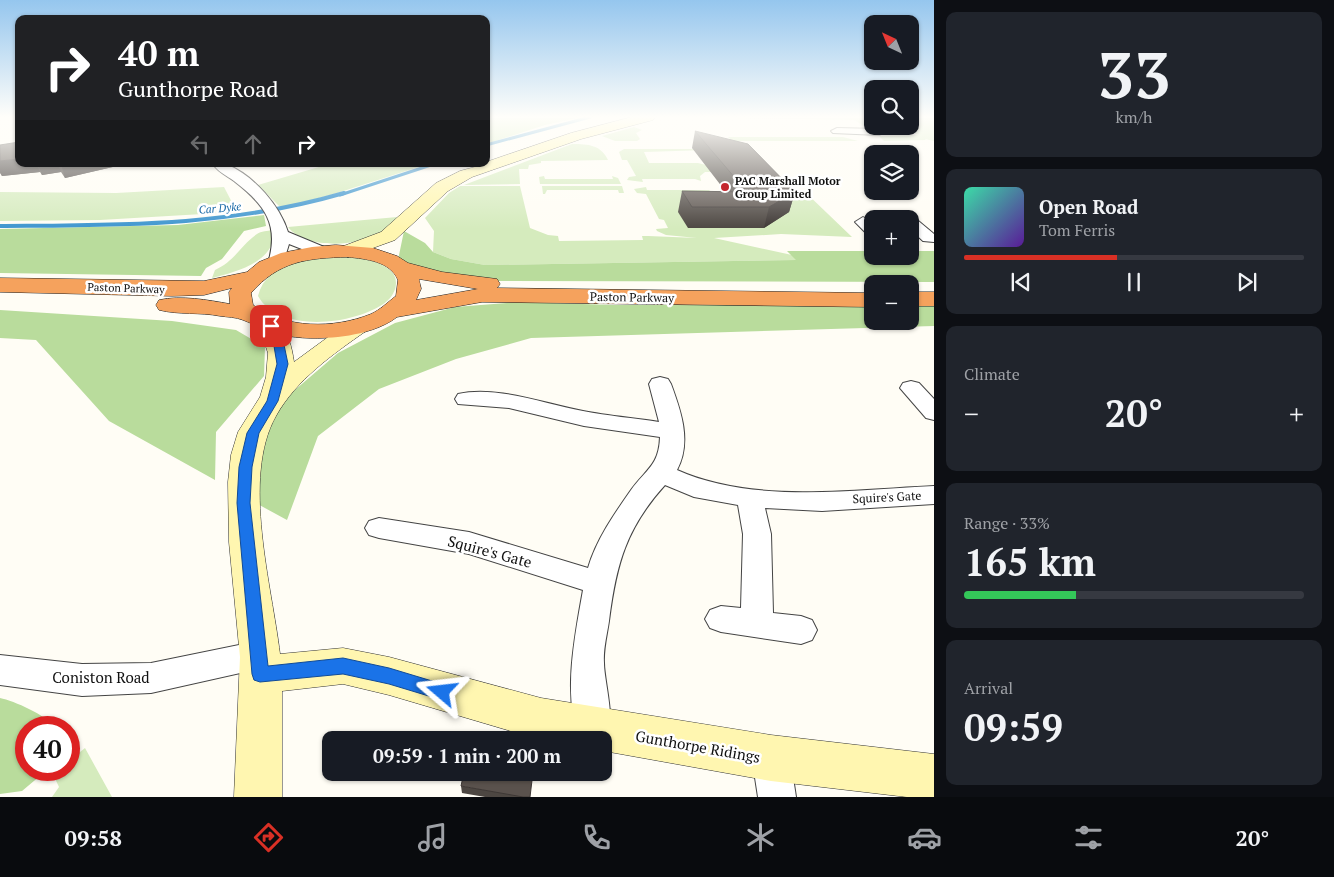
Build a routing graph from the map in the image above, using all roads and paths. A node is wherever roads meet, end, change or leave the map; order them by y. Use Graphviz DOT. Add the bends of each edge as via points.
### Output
graph roads {
  1 [pos="523,154"];
  2 [pos="490,166"];
  3 [pos="223,167"];
  4 [pos="486,167"];
  5 [pos="400,227"];
  6 [pos="919,229"];
  7 [pos="282,235"];
  8 [pos="929,238"];
  9 [pos="348,251"];
  10 [pos="323,252"];
  11 [pos="276,263"];
  12 [pos="397,265"];
  13 [pos="251,277"];
  14 [pos="0,285"];
  15 [pos="864,287"];
  16 [pos="919,287"];
  17 [pos="934,287"];
  18 [pos="0,299"];
  19 [pos="919,299"];
  20 [pos="934,299"];
  21 [pos="864,300"];
  22 [pos="393,311"];
  23 [pos="248,314"];
  24 [pos="271,326"];
  25 [pos="358,326"];
  26 [pos="660,384"];
  27 [pos="911,388"];
  28 [pos="466,399"];
  29 [pos="273,401"];
  30 [pos="934,413"];
  31 [pos="672,431"];
  32 [pos="661,473"];
  33 [pos="934,495"];
  34 [pos="750,498"];
  35 [pos="378,528"];
  36 [pos="599,584"];
  37 [pos="721,619"];
  38 [pos="757,624"];
  39 [pos="801,630"];
  40 [pos="260,665"];
  41 [pos="0,670"];
  42 [pos="592,728"];
  43 [pos="934,777"];
  44 [pos="774,778"];
  45 [pos="258,797"];
  1 -- 2 [label="street"];
  3 -- 7 [label="street" via="254,189 267,204"];
  4 -- 5 [label="street" via="442,187"];
  5 -- 9 [label="street" via="388,236"];
  5 -- 12 [label="street" via="395,239"];
  6 -- 8 [label="street"];
  7 -- 10 [label="street"];
  7 -- 11 [label="street" via="282,247"];
  9 -- 10 [label="highway, Paston Parkway"];
  9 -- 12 [label="highway, Paston Parkway" via="372,254"];
  10 -- 11 [label="highway, Paston Parkway"];
  11 -- 13 [label="highway, Paston Parkway"];
  12 -- 15 [label="highway, Paston Parkway" via="472,283 502,285"];
  12 -- 22 [label="highway" via="411,286 406,299"];
  13 -- 14 [label="highway, Paston Parkway" via="204,288 172,290"];
  13 -- 23 [label="highway" via="240,299"];
  16 -- 17 [label="highway"];
  18 -- 23 [label="highway, Paston Parkway" via="211,307"];
  19 -- 20 [label="highway"];
  21 -- 22 [label="highway, Paston Parkway" via="482,295"];
  22 -- 25 [label="highway, Paston Parkway"];
  23 -- 24 [label="highway, Paston Parkway"];
  24 -- 25 [label="highway, Paston Parkway" via="313,332"];
  24 -- 29 [label="street" via="283,364"];
  25 -- 29 [label="street" via="316,355"];
  26 -- 31 [label="street"];
  27 -- 30 [label="street"];
  28 -- 31 [label="street" via="509,401 584,419"];
  29 -- 40 [label="street" via="253,433 243,503"];
  31 -- 32 [label="street" via="669,461"];
  32 -- 34 [label="street, Squire's Gate" via="694,488"];
  32 -- 36 [label="street" via="640,497 613,539 606,553"];
  33 -- 34 [label="street, Squire's Gate" via="822,501"];
  34 -- 38 [label="street" via="757,534"];
  35 -- 36 [label="street, Squire's Gate" via="469,543"];
  36 -- 42 [label="street" via="587,662"];
  37 -- 38 [label="street"];
  38 -- 39 [label="street"];
  40 -- 41 [label="street, Coniston Road" via="151,678 82,680"];
  40 -- 42 [label="street, Gunthorpe Ridings" via="343,666 541,719"];
  40 -- 45 [label="street"];
  42 -- 44 [label="street, Gunthorpe Ridings"];
  43 -- 44 [label="street, Gunthorpe Ridings"];
}
